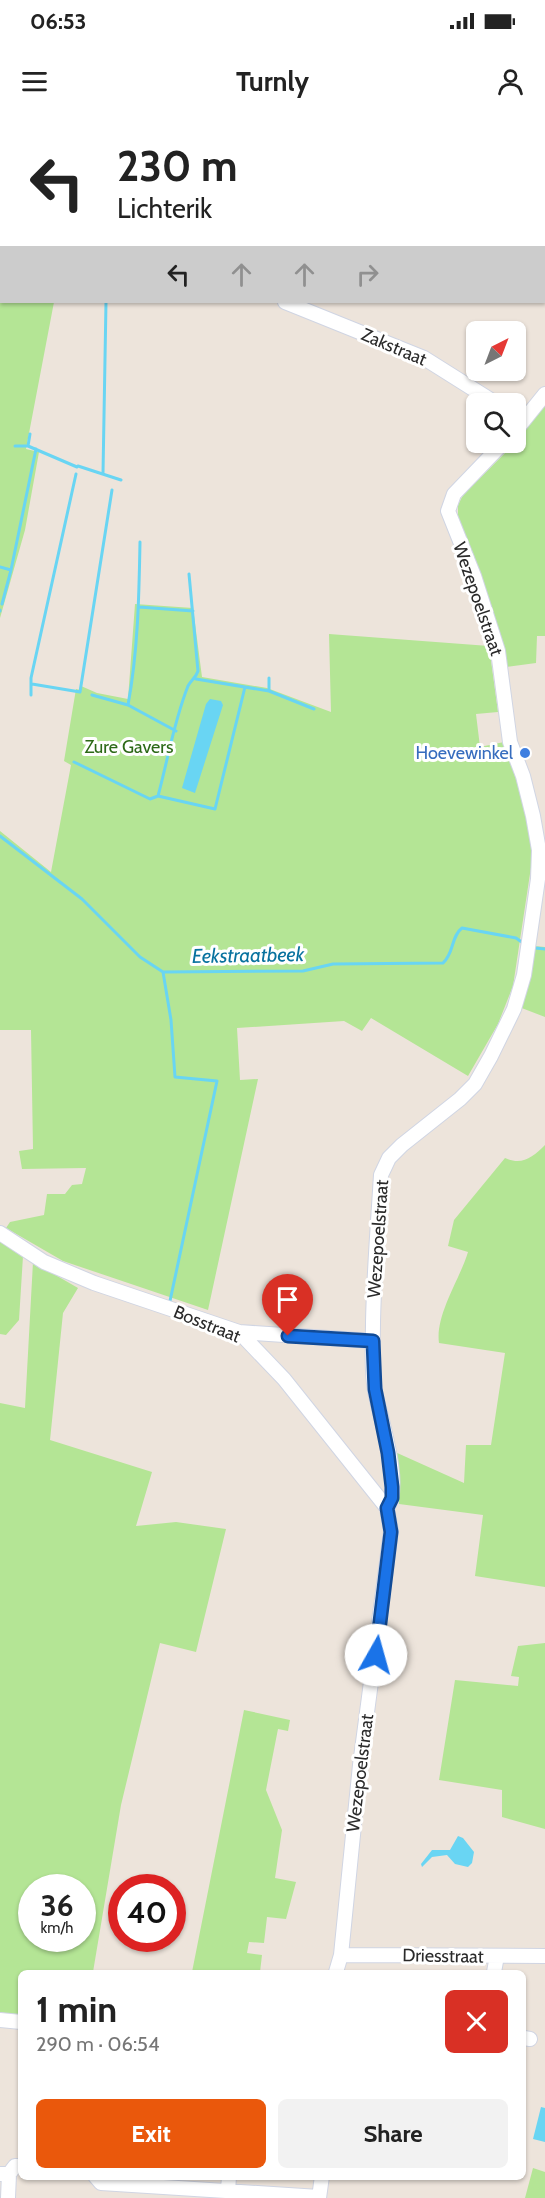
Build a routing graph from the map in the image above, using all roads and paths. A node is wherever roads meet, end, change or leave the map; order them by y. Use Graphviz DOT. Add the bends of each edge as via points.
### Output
graph roads {
  1 [pos="287,303"];
  2 [pos="480,393"];
  3 [pos="545,394"];
  4 [pos="526,414"];
  5 [pos="493,453"];
  6 [pos="0,1233"];
  7 [pos="239,1332"];
  8 [pos="373,1341"];
  9 [pos="387,1508"];
  10 [pos="341,1955"];
  11 [pos="497,1956"];
  12 [pos="545,1956"];
  13 [pos="337,1970"];
  14 [pos="494,1970"];
  15 [pos="0,2020"];
  16 [pos="18,2022"];
  17 [pos="18,2166"];
  18 [pos="4,2174"];
  19 [pos="98,2180"];
  20 [pos="229,2180"];
  21 [pos="321,2180"];
  22 [pos="228,2192"];
  23 [pos="8,2198"];
  24 [pos="319,2198"];
  1 -- 2 [label="street, Zakstraat" via="424,358"];
  3 -- 4 [label="street"];
  5 -- 8 [label="street, Wezepoelstraat" via="454,494 448,511 498,651 510,742 523,776 539,850 538,879 526,964 514,1009 475,1084 389,1158 381,1175"];
  6 -- 7 [label="street, Bosstraat" via="44,1262 94,1283"];
  7 -- 8 [label="street"];
  7 -- 9 [label="street, Bosstraat" via="284,1379"];
  8 -- 9 [label="street, Wezepoelstraat" via="375,1389 392,1487"];
  9 -- 10 [label="street, Wezepoelstraat" via="391,1532 360,1765"];
  10 -- 11 [label="street, Driesstraat"];
  10 -- 13 [label="street, Wezepoelstraat"];
  11 -- 12 [label="street, Driesstraat"];
  11 -- 14 [label="street"];
  15 -- 16 [label="street"];
  17 -- 18 [label="street"];
  18 -- 23 [label="street"];
  19 -- 22 [label="street"];
  20 -- 22 [label="street"];
  21 -- 24 [label="street"];
  22 -- 24 [label="street"];
}
